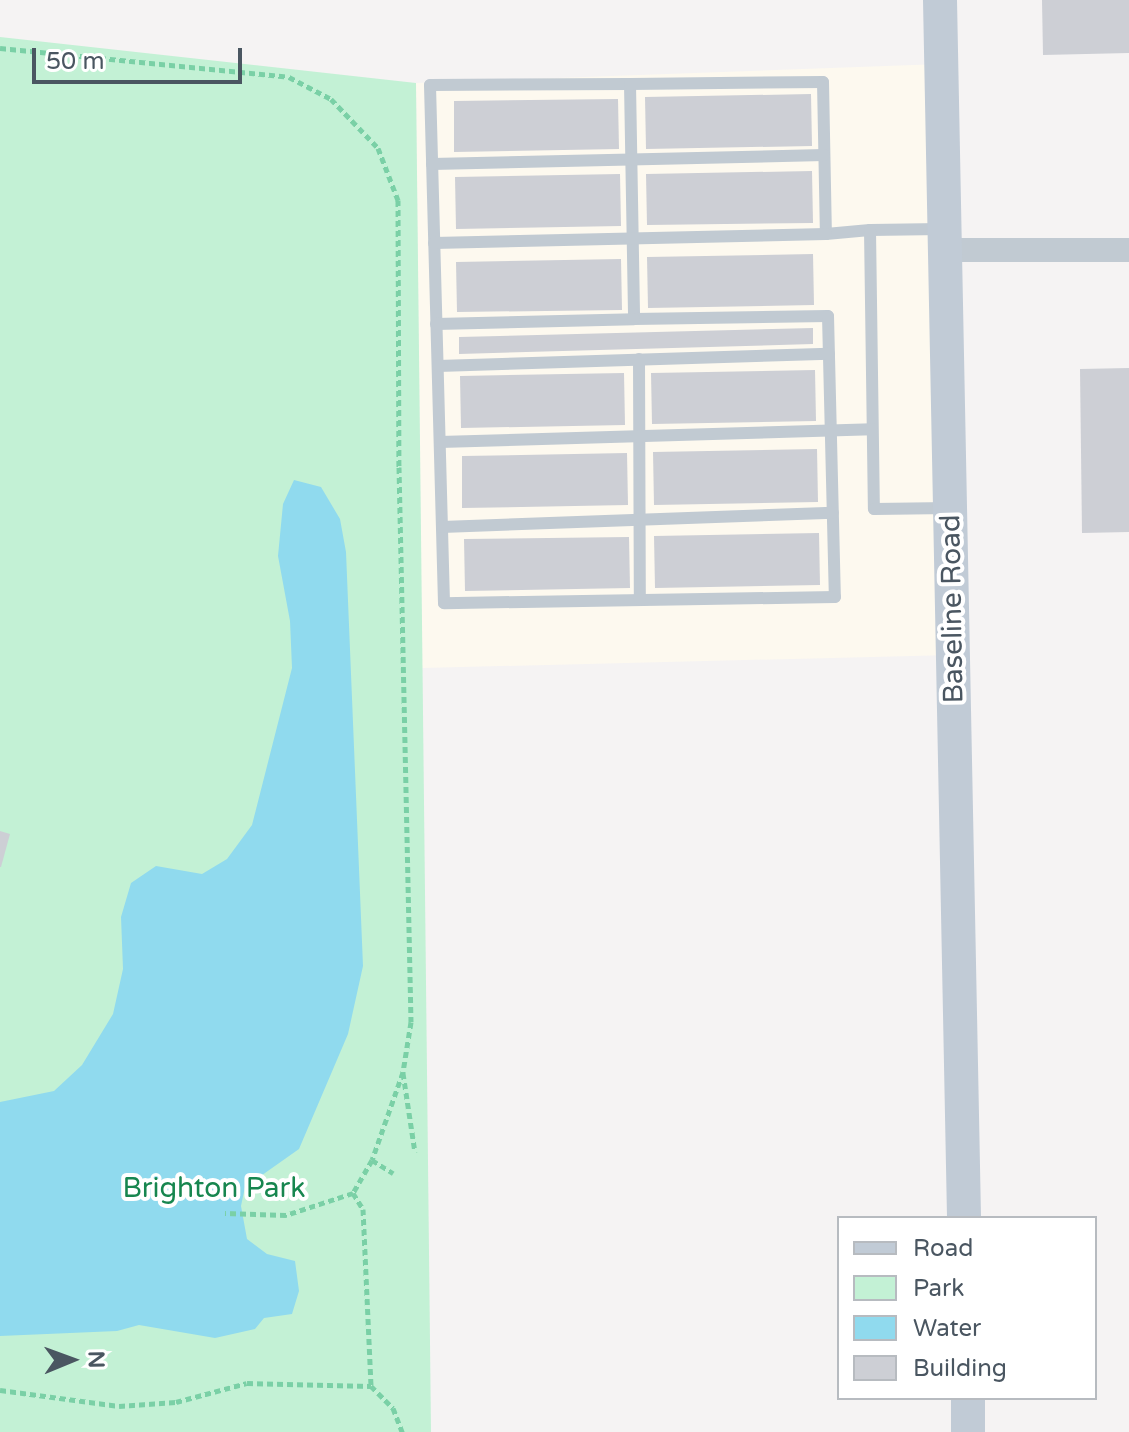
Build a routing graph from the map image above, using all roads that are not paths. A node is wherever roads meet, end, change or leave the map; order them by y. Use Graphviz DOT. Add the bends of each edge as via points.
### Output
graph roads {
  1 [pos="940,0"];
  2 [pos="630,84"];
  3 [pos="824,155"];
  4 [pos="631,159"];
  5 [pos="432,164"];
  6 [pos="870,230"];
  7 [pos="826,234"];
  8 [pos="944,239"];
  9 [pos="633,240"];
  10 [pos="434,243"];
  11 [pos="1129,250"];
  12 [pos="634,319"];
  13 [pos="436,324"];
  14 [pos="829,354"];
  15 [pos="639,359"];
  16 [pos="438,366"];
  17 [pos="872,429"];
  18 [pos="830,431"];
  19 [pos="639,437"];
  20 [pos="440,442"];
  21 [pos="949,508"];
  22 [pos="833,513"];
  23 [pos="640,520"];
  24 [pos="442,527"];
  25 [pos="640,600"];
  26 [pos="964,1216"];
  27 [pos="968,1400"];
  28 [pos="968,1432"];
  1 -- 8 [label="main road, Baseline Road"];
  2 -- 3 [label="lane" via="823,82"];
  2 -- 4 [label="lane"];
  2 -- 5 [label="lane" via="430,85"];
  3 -- 4 [label="lane"];
  3 -- 7 [label="lane"];
  4 -- 5 [label="lane"];
  4 -- 9 [label="lane"];
  5 -- 10 [label="lane"];
  6 -- 7 [label="lane"];
  6 -- 8 [label="lane"];
  6 -- 17 [label="lane"];
  7 -- 9 [label="lane"];
  8 -- 11 [label="street"];
  8 -- 21 [label="main road, Baseline Road"];
  9 -- 10 [label="lane"];
  9 -- 12 [label="lane"];
  10 -- 13 [label="lane"];
  12 -- 13 [label="lane"];
  12 -- 14 [label="lane" via="828,316"];
  13 -- 16 [label="lane"];
  14 -- 15 [label="lane"];
  14 -- 18 [label="lane"];
  15 -- 16 [label="lane"];
  15 -- 19 [label="lane"];
  16 -- 20 [label="lane"];
  17 -- 18 [label="lane"];
  17 -- 21 [label="lane" via="874,509"];
  18 -- 19 [label="lane"];
  18 -- 22 [label="lane"];
  19 -- 20 [label="lane"];
  19 -- 23 [label="lane"];
  20 -- 24 [label="lane"];
  21 -- 26 [label="main road, Baseline Road"];
  22 -- 23 [label="lane"];
  22 -- 25 [label="lane" via="835,597"];
  23 -- 24 [label="lane"];
  23 -- 25 [label="lane"];
  24 -- 25 [label="lane" via="444,603"];
  27 -- 28 [label="main road"];
}
